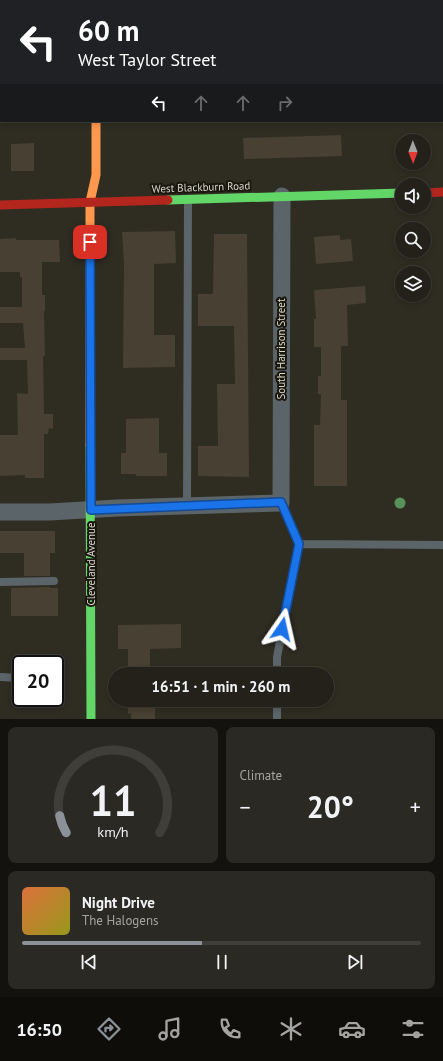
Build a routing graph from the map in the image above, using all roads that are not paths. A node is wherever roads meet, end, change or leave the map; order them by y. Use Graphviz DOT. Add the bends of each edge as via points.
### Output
graph roads {
  1 [pos="96,122"];
  2 [pos="443,192"];
  3 [pos="395,193"];
  4 [pos="431,193"];
  5 [pos="282,196"];
  6 [pos="188,200"];
  7 [pos="90,202"];
  8 [pos="0,205"];
  9 [pos="281,502"];
  10 [pos="187,506"];
  11 [pos="91,510"];
  12 [pos="0,512"];
  13 [pos="299,544"];
  14 [pos="443,545"];
  15 [pos="54,581"];
  16 [pos="0,582"];
  17 [pos="277,667"];
  18 [pos="0,677"];
  19 [pos="12,678"];
  20 [pos="277,707"];
  21 [pos="91,719"];
  22 [pos="277,719"];
  1 -- 7 [label="street, Cleveland Avenue" via="96,174"];
  2 -- 4 [label="street"];
  3 -- 5 [label="street, West Blackburn Road"];
  5 -- 6 [label="street, West Blackburn Road"];
  5 -- 9 [label="street, South Harrison Street"];
  6 -- 7 [label="street, West Blackburn Road"];
  6 -- 10 [label="lane"];
  7 -- 8 [label="street, West Blackburn Road"];
  7 -- 11 [label="street, Cleveland Avenue"];
  9 -- 10 [label="street"];
  9 -- 13 [label="lane"];
  10 -- 11 [label="street"];
  11 -- 12 [label="street"];
  11 -- 21 [label="street, Cleveland Avenue"];
  13 -- 14 [label="lane"];
  13 -- 17 [label="lane"];
  15 -- 16 [label="lane"];
  18 -- 19 [label="lane"];
  20 -- 22 [label="lane"];
}
